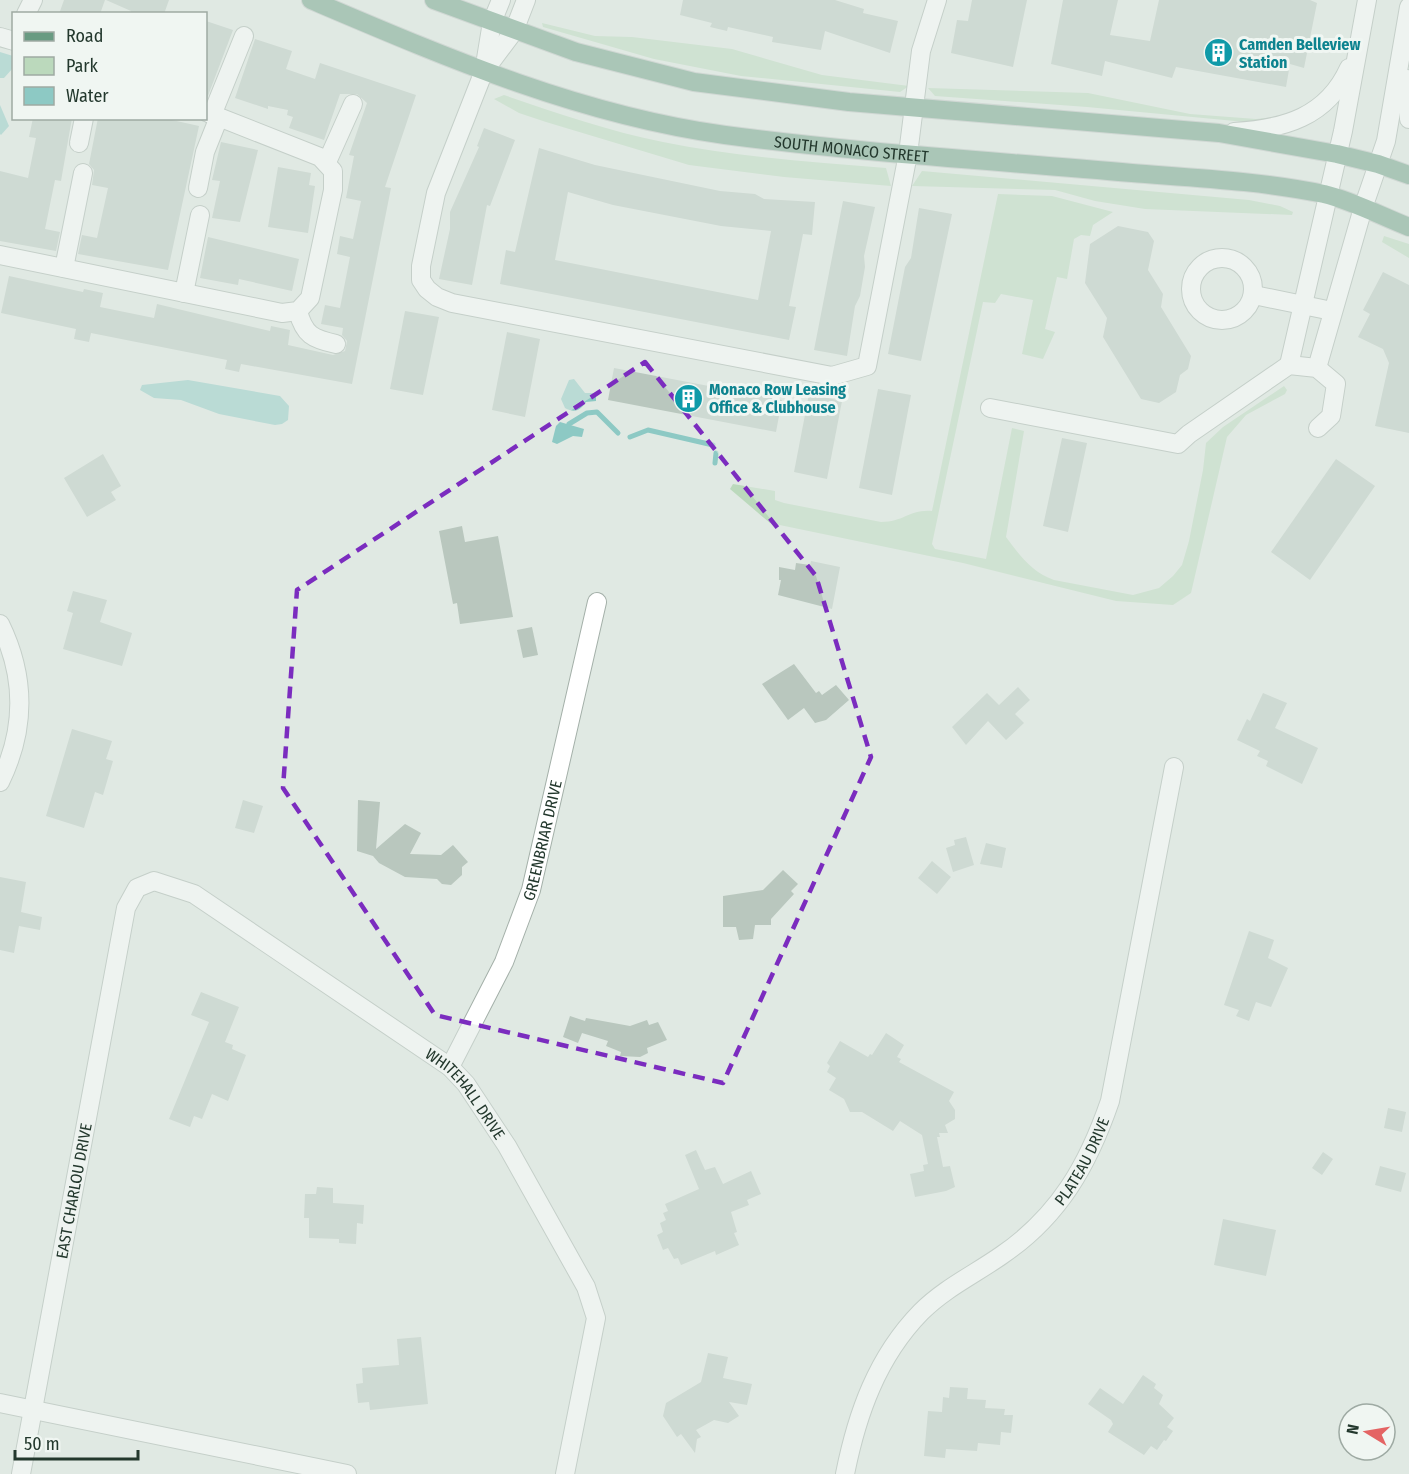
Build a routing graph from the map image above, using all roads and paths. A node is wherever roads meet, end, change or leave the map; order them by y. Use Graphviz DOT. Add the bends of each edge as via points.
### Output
graph roads {
  1 [pos="310,0"];
  2 [pos="434,0"];
  3 [pos="501,0"];
  4 [pos="526,0"];
  5 [pos="938,0"];
  6 [pos="1367,0"];
  7 [pos="1409,7"];
  8 [pos="492,22"];
  9 [pos="514,31"];
  10 [pos="1362,33"];
  11 [pos="244,36"];
  12 [pos="1409,61"];
  13 [pos="484,71"];
  14 [pos="353,104"];
  15 [pos="914,108"];
  16 [pos="212,115"];
  17 [pos="1409,119"];
  18 [pos="84,120"];
  19 [pos="1219,133"];
  20 [pos="79,143"];
  21 [pos="908,154"];
  22 [pos="1336,154"];
  23 [pos="327,162"];
  24 [pos="1378,164"];
  25 [pos="83,173"];
  26 [pos="1409,175"];
  27 [pos="198,188"];
  28 [pos="1327,195"];
  29 [pos="1363,208"];
  30 [pos="200,214"];
  31 [pos="1409,227"];
  32 [pos="0,255"];
  33 [pos="64,268"];
  34 [pos="184,293"];
  35 [pos="1254,295"];
  36 [pos="1302,304"];
  37 [pos="298,311"];
  38 [pos="1332,311"];
  39 [pos="336,344"];
  40 [pos="1289,365"];
  41 [pos="1317,368"];
  42 [pos="990,408"];
  43 [pos="1318,428"];
  44 [pos="597,602"];
  45 [pos="0,624"];
  46 [pos="1174,767"];
  47 [pos="0,782"];
  48 [pos="126,908"];
  49 [pos="450,1067"];
  50 [pos="0,1403"];
  51 [pos="33,1410"];
  52 [pos="21,1474"];
  53 [pos="347,1474"];
  54 [pos="565,1474"];
  55 [pos="845,1474"];
  1 -- 13 [label="main road, SOUTH MONACO STREET"];
  2 -- 8 [label="main road"];
  3 -- 8 [label="street"];
  4 -- 9 [label="street"];
  5 -- 15 [label="street" via="921,51"];
  6 -- 10 [label="street"];
  7 -- 24 [label="street" via="1391,115"];
  8 -- 9 [label="main road"];
  8 -- 13 [label="street"];
  9 -- 13 [label="street"];
  9 -- 15 [label="main road" via="607,61 694,82"];
  10 -- 19 [label="street" via="1345,77 1320,108 1283,126"];
  10 -- 22 [label="street"];
  11 -- 16 [label="street"];
  12 -- 17 [label="street"];
  13 -- 21 [label="main road, SOUTH MONACO STREET" via="594,108 670,126"];
  13 -- 21 [label="street" via="439,183 420,275 423,285 437,297 478,308 820,374 849,373 867,366"];
  14 -- 23 [label="street"];
  15 -- 19 [label="main road"];
  15 -- 21 [label="street"];
  16 -- 23 [label="street"];
  16 -- 27 [label="street"];
  18 -- 20 [label="street"];
  19 -- 22 [label="main road"];
  21 -- 28 [label="main road, SOUTH MONACO STREET" via="1250,183"];
  22 -- 24 [label="main road"];
  22 -- 28 [label="street"];
  23 -- 37 [label="street" via="333,171 333,190 310,298"];
  24 -- 26 [label="main road"];
  24 -- 29 [label="street"];
  25 -- 33 [label="street"];
  28 -- 29 [label="main road, SOUTH MONACO STREET"];
  28 -- 36 [label="street"];
  29 -- 31 [label="main road, SOUTH MONACO STREET"];
  29 -- 38 [label="street"];
  30 -- 34 [label="street"];
  32 -- 33 [label="street"];
  33 -- 34 [label="street"];
  34 -- 37 [label="street" via="282,314"];
  35 -- 36 [label="street"];
  36 -- 38 [label="street"];
  36 -- 40 [label="street"];
  37 -- 39 [label="street" via="303,329 310,336"];
  38 -- 41 [label="street"];
  40 -- 41 [label="street"];
  40 -- 42 [label="street" via="1178,444"];
  41 -- 43 [label="street" via="1336,384 1331,416"];
  44 -- 49 [label="street, GREENBRIAR DRIVE" via="531,890 504,962"];
  45 -- 47 [label="street" via="15,660 21,704 15,745"];
  46 -- 55 [label="street, PLATEAU DRIVE" via="1110,1101 1095,1144 1068,1190 1028,1235 950,1287 894,1345 863,1404"];
  48 -- 49 [label="street, WHITEHALL DRIVE" via="137,888 154,881 194,894"];
  48 -- 51 [label="street, EAST CHARLOU DRIVE"];
  49 -- 54 [label="street, WHITEHALL DRIVE" via="466,1084 507,1146 586,1287 596,1318"];
  50 -- 51 [label="street"];
  51 -- 52 [label="street, EAST CHARLOU DRIVE"];
  51 -- 53 [label="street"];
}
